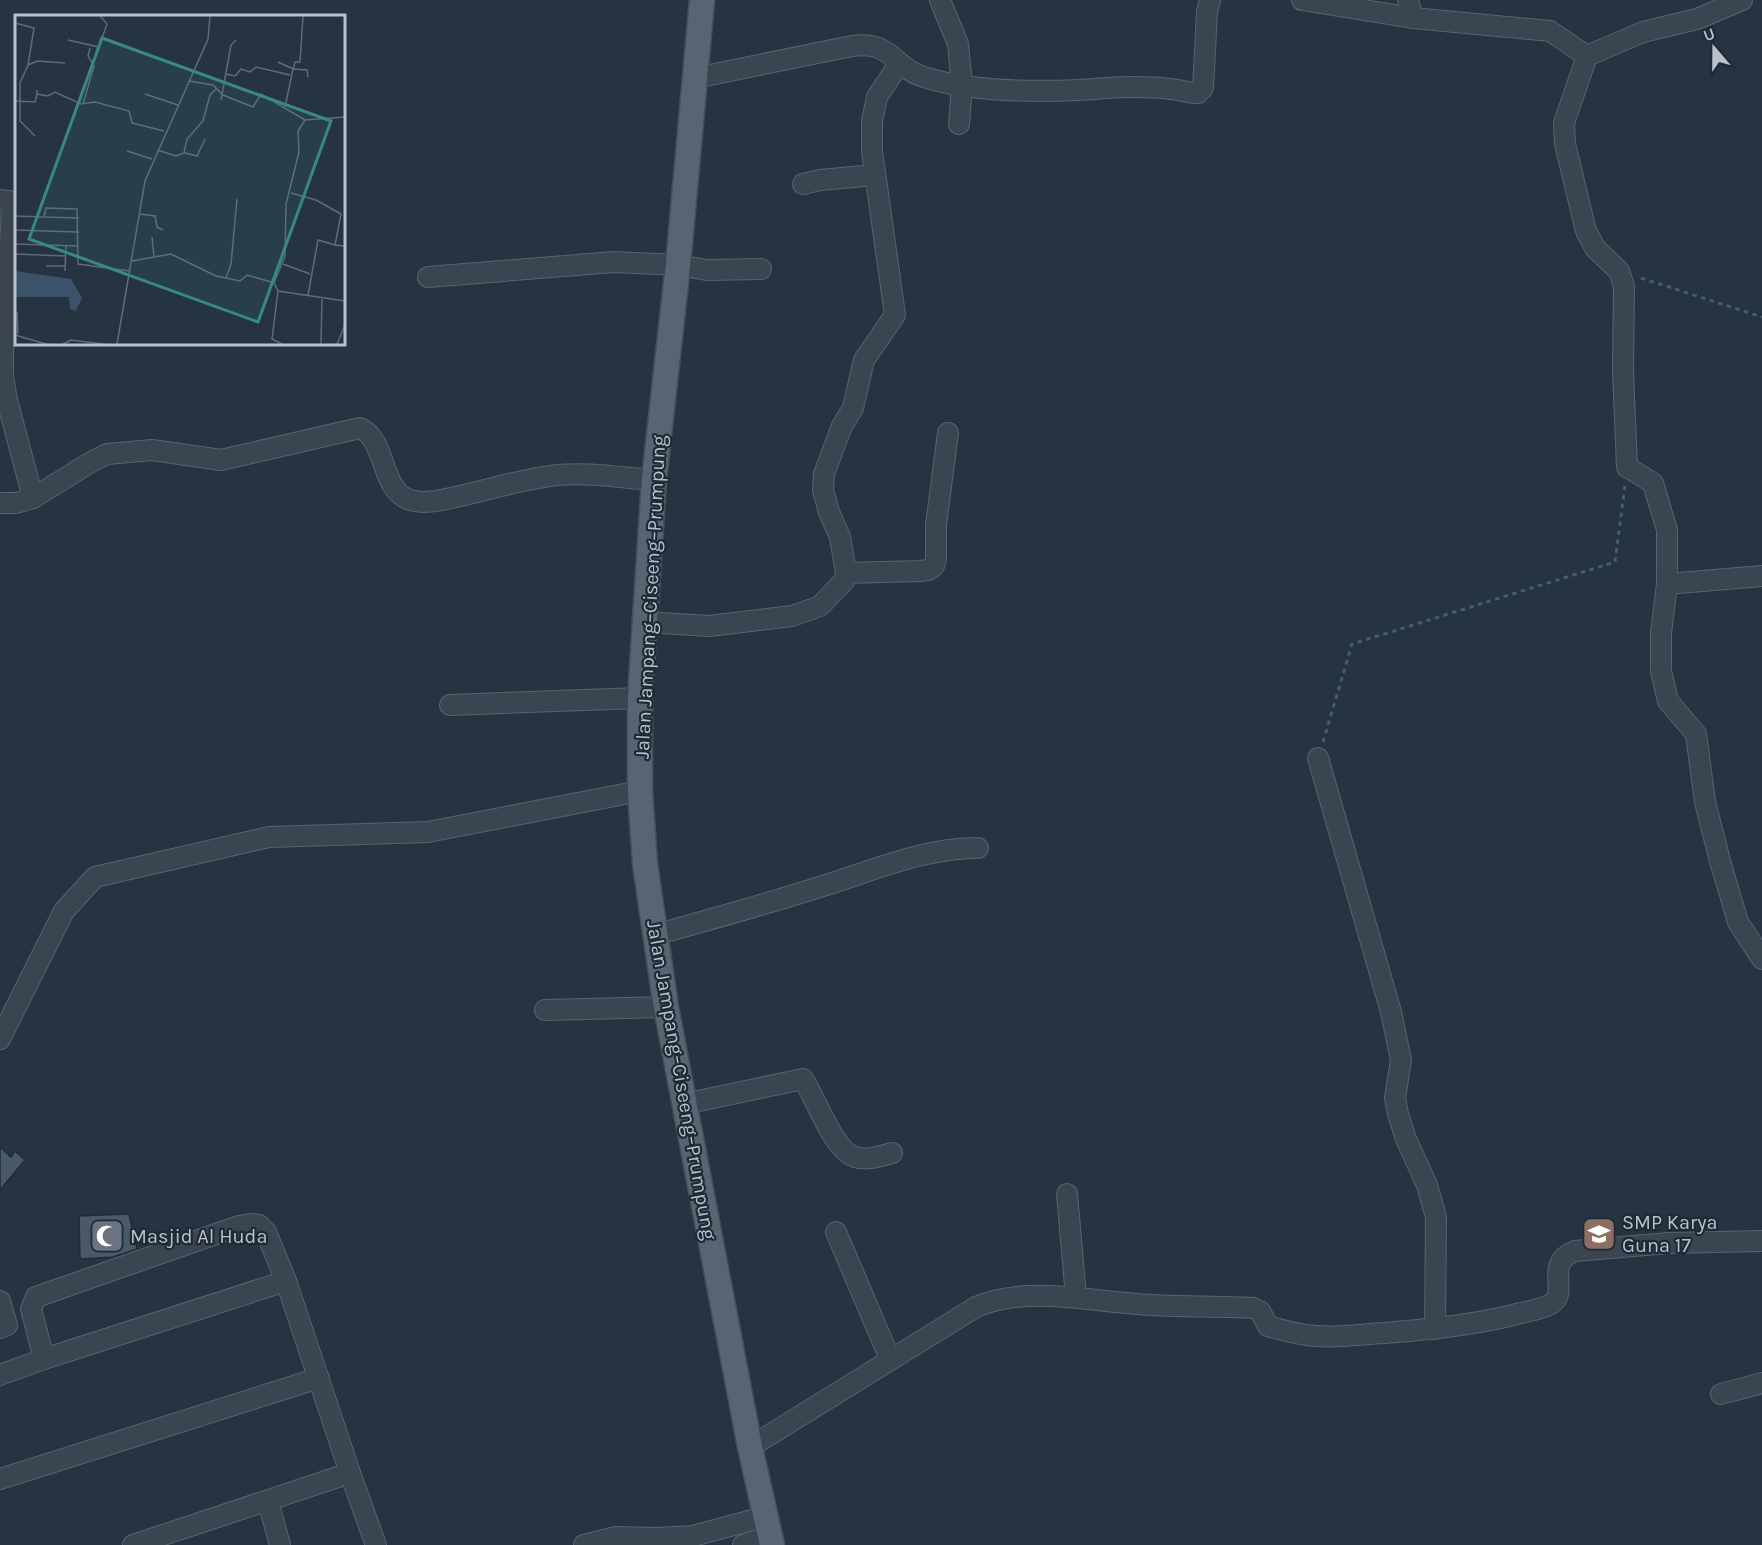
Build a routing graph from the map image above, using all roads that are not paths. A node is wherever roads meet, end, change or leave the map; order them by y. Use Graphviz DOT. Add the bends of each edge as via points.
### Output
graph roads {
  1 [pos="702,0"];
  2 [pos="940,0"];
  3 [pos="1210,0"];
  4 [pos="1302,0"];
  5 [pos="1742,0"];
  6 [pos="1411,9"];
  7 [pos="1587,56"];
  8 [pos="898,64"];
  9 [pos="695,78"];
  10 [pos="962,85"];
  11 [pos="959,124"];
  12 [pos="875,175"];
  13 [pos="803,184"];
  14 [pos="0,200"];
  15 [pos="678,265"];
  16 [pos="761,269"];
  17 [pos="428,277"];
  18 [pos="948,433"];
  19 [pos="654,480"];
  20 [pos="33,498"];
  21 [pos="0,503"];
  22 [pos="846,573"];
  23 [pos="1762,576"];
  24 [pos="1667,585"];
  25 [pos="645,622"];
  26 [pos="640,698"];
  27 [pos="450,705"];
  28 [pos="1318,758"];
  29 [pos="640,791"];
  30 [pos="978,848"];
  31 [pos="655,935"];
  32 [pos="1762,959"];
  33 [pos="666,1007"];
  34 [pos="545,1010"];
  35 [pos="0,1038"];
  36 [pos="684,1104"];
  37 [pos="892,1153"];
  38 [pos="1067,1194"];
  39 [pos="836,1232"];
  40 [pos="1762,1241"];
  41 [pos="286,1281"];
  42 [pos="1076,1296"];
  43 [pos="0,1300"];
  44 [pos="0,1328"];
  45 [pos="1435,1329"];
  46 [pos="44,1359"];
  47 [pos="890,1359"];
  48 [pos="0,1375"];
  49 [pos="319,1378"];
  50 [pos="1762,1383"];
  51 [pos="1721,1394"];
  52 [pos="750,1447"];
  53 [pos="350,1473"];
  54 [pos="0,1479"];
  55 [pos="268,1500"];
  56 [pos="768,1533"];
  57 [pos="133,1545"];
  58 [pos="280,1545"];
  59 [pos="376,1545"];
  60 [pos="584,1545"];
  61 [pos="743,1545"];
  1 -- 9 [label="main road, Jalan Jampang–Ciseeng–Prumpung"];
  2 -- 10 [label="street" via="958,44"];
  3 -- 10 [label="street" via="1203,88 1198,93 1148,87 1067,90"];
  4 -- 6 [label="street"];
  5 -- 7 [label="street" via="1697,19 1643,32"];
  6 -- 7 [label="street" via="1550,31"];
  7 -- 24 [label="street" via="1564,123 1565,144 1586,231 1595,248 1619,272 1624,286 1627,467 1653,483 1667,530"];
  8 -- 9 [label="street" via="881,47 864,45"];
  8 -- 10 [label="street" via="925,77"];
  8 -- 12 [label="street" via="877,97 872,121"];
  9 -- 15 [label="main road, Jalan Jampang–Ciseeng–Prumpung"];
  10 -- 11 [label="street"];
  12 -- 13 [label="street"];
  12 -- 22 [label="street" via="895,315 864,360 853,408 824,474 823,490 840,537"];
  14 -- 20 [label="street" via="9,201 12,206 3,376"];
  15 -- 16 [label="street" via="707,270"];
  15 -- 17 [label="street" via="614,262"];
  15 -- 19 [label="main road, Jalan Jampang–Ciseeng–Prumpung"];
  18 -- 22 [label="street" via="934,566 920,571"];
  19 -- 20 [label="street" via="558,475 434,501 411,500 393,486 373,440 360,428 221,460 152,450 107,454"];
  19 -- 25 [label="main road, Jalan Jampang–Ciseeng–Prumpung"];
  20 -- 21 [label="street"];
  22 -- 25 [label="street" via="844,581 820,606 792,616 709,626"];
  23 -- 24 [label="street"];
  24 -- 32 [label="street" via="1661,671 1668,701 1696,734 1705,802 1720,861 1738,922"];
  25 -- 26 [label="main road, Jalan Jampang–Ciseeng–Prumpung"];
  26 -- 27 [label="street"];
  26 -- 29 [label="main road, Jalan Jampang–Ciseeng–Prumpung"];
  28 -- 45 [label="street" via="1391,1012 1401,1060 1395,1098 1398,1114 1436,1217"];
  29 -- 31 [label="main road, Jalan Jampang–Ciseeng–Prumpung"];
  29 -- 35 [label="street" via="428,832 269,837 95,877 64,912"];
  30 -- 31 [label="street" via="905,858 805,892"];
  31 -- 33 [label="main road, Jalan Jampang–Ciseeng–Prumpung"];
  33 -- 34 [label="street"];
  33 -- 36 [label="main road, Jalan Jampang–Ciseeng–Prumpung"];
  36 -- 37 [label="street" via="803,1079 844,1151 855,1158 871,1159"];
  36 -- 52 [label="main road, Jalan Jampang–Ciseeng–Prumpung"];
  38 -- 42 [label="street"];
  39 -- 47 [label="street"];
  40 -- 45 [label="street" via="1575,1251 1564,1257 1558,1268 1558,1296 1550,1305"];
  41 -- 46 [label="street"];
  41 -- 46 [label="street" via="266,1232 259,1225 239,1226 36,1297 31,1309"];
  41 -- 49 [label="street"];
  42 -- 45 [label="street" via="1150,1305 1253,1308 1260,1311 1268,1326 1318,1336"];
  42 -- 47 [label="street" via="1013,1297 986,1302"];
  43 -- 44 [label="street" via="8,1325"];
  46 -- 48 [label="street"];
  47 -- 52 [label="street"];
  49 -- 53 [label="street"];
  49 -- 54 [label="street"];
  50 -- 51 [label="street"];
  52 -- 56 [label="main road, Jalan Jampang–Ciseeng–Prumpung"];
  53 -- 55 [label="street"];
  53 -- 59 [label="street"];
  55 -- 57 [label="street"];
  55 -- 58 [label="street"];
  56 -- 60 [label="street" via="616,1536"];
  56 -- 61 [label="street"];
}
